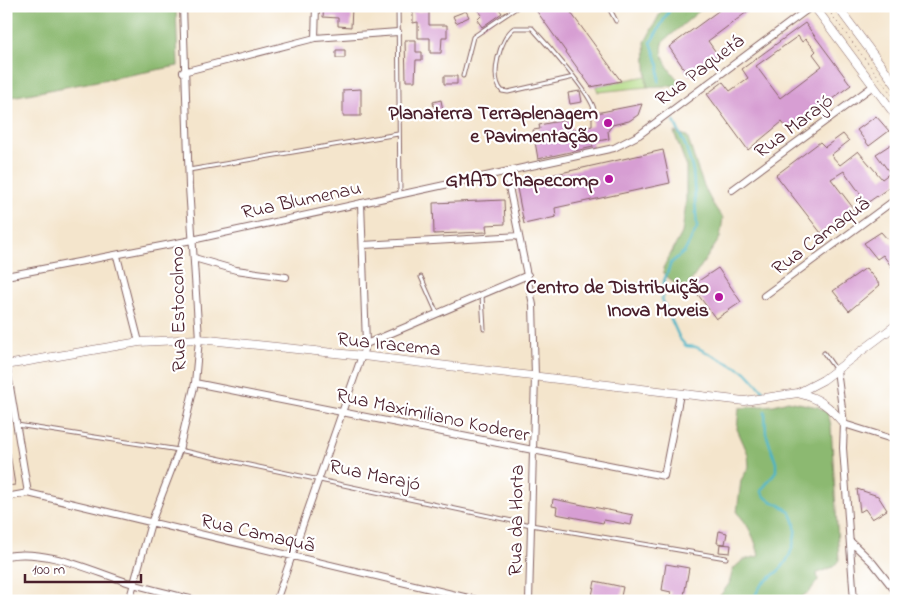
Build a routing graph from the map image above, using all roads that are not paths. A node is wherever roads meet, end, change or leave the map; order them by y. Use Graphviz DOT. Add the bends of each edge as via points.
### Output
graph roads {
  1 [pos="183,6"];
  2 [pos="316,6"];
  3 [pos="398,6"];
  4 [pos="519,6"];
  5 [pos="608,6"];
  6 [pos="813,6"];
  7 [pos="837,6"];
  8 [pos="616,21"];
  9 [pos="398,32"];
  10 [pos="316,38"];
  11 [pos="183,72"];
  12 [pos="464,76"];
  13 [pos="574,77"];
  14 [pos="896,85"];
  15 [pos="872,86"];
  16 [pos="594,110"];
  17 [pos="896,116"];
  18 [pos="398,134"];
  19 [pos="603,152"];
  20 [pos="188,170"];
  21 [pos="506,172"];
  22 [pos="732,190"];
  23 [pos="400,195"];
  24 [pos="896,199"];
  25 [pos="361,203"];
  26 [pos="519,236"];
  27 [pos="192,240"];
  28 [pos="363,245"];
  29 [pos="117,256"];
  30 [pos="194,258"];
  31 [pos="528,275"];
  32 [pos="6,276"];
  33 [pos="286,277"];
  34 [pos="421,277"];
  35 [pos="482,295"];
  36 [pos="764,296"];
  37 [pos="437,314"];
  38 [pos="896,325"];
  39 [pos="484,329"];
  40 [pos="199,340"];
  41 [pos="139,342"];
  42 [pos="366,344"];
  43 [pos="824,353"];
  44 [pos="363,356"];
  45 [pos="6,364"];
  46 [pos="837,370"];
  47 [pos="535,376"];
  48 [pos="195,383"];
  49 [pos="798,393"];
  50 [pos="680,394"];
  51 [pos="342,412"];
  52 [pos="844,424"];
  53 [pos="16,425"];
  54 [pos="896,444"];
  55 [pos="179,450"];
  56 [pos="532,452"];
  57 [pos="318,478"];
  58 [pos="28,493"];
  59 [pos="6,497"];
  60 [pos="151,523"];
  61 [pos="531,525"];
  62 [pos="850,541"];
  63 [pos="6,556"];
  64 [pos="291,556"];
  65 [pos="726,558"];
  66 [pos="133,584"];
  67 [pos="896,592"];
  68 [pos="129,601"];
  69 [pos="197,601"];
  70 [pos="276,601"];
  71 [pos="481,601"];
  72 [pos="529,601"];
  73 [pos="854,601"];
  1 -- 11 [label="street, Rua Estocolmo"];
  2 -- 10 [label="street"];
  3 -- 9 [label="lane"];
  4 -- 12 [label="lane" via="473,37"];
  5 -- 8 [label="lane"];
  6 -- 15 [label="street"];
  6 -- 19 [label="street, Rua Paquetá" via="640,134"];
  7 -- 14 [label="street"];
  9 -- 10 [label="street"];
  9 -- 18 [label="lane"];
  10 -- 11 [label="street"];
  11 -- 20 [label="street, Rua Estocolmo"];
  13 -- 13 [label="lane" via="502,91 495,78 501,43 514,28 532,28"];
  13 -- 16 [label="lane" via="593,103"];
  15 -- 17 [label="street"];
  15 -- 22 [label="street, Rua Marajó"];
  18 -- 20 [label="lane"];
  18 -- 23 [label="lane"];
  19 -- 21 [label="street, Rua Blumenau"];
  20 -- 27 [label="street, Rua Estocolmo"];
  21 -- 23 [label="street, Rua Blumenau"];
  21 -- 26 [label="street, Rua da Horta"];
  23 -- 25 [label="street, Rua Blumenau"];
  24 -- 36 [label="street, Rua Camaquã"];
  25 -- 27 [label="street, Rua Blumenau"];
  25 -- 28 [label="street"];
  26 -- 28 [label="street"];
  26 -- 31 [label="street, Rua da Horta"];
  27 -- 29 [label="street, Rua Blumenau"];
  27 -- 30 [label="street, Rua Estocolmo"];
  28 -- 42 [label="street"];
  29 -- 32 [label="street, Rua Blumenau"];
  29 -- 41 [label="street"];
  30 -- 33 [label="street" via="236,270"];
  30 -- 40 [label="street, Rua Estocolmo"];
  31 -- 35 [label="street"];
  31 -- 47 [label="street, Rua da Horta" via="533,305"];
  34 -- 37 [label="lane"];
  35 -- 37 [label="street"];
  35 -- 39 [label="lane"];
  37 -- 42 [label="street"];
  38 -- 46 [label="street"];
  40 -- 41 [label="street, Rua Iracema"];
  40 -- 44 [label="street, Rua Iracema"];
  40 -- 48 [label="street, Rua Estocolmo"];
  41 -- 45 [label="street, Rua Iracema"];
  42 -- 44 [label="street"];
  43 -- 46 [label="lane"];
  44 -- 47 [label="street, Rua Iracema"];
  44 -- 51 [label="street"];
  45 -- 53 [label="street"];
  46 -- 49 [label="street"];
  46 -- 52 [label="street"];
  47 -- 50 [label="street, Rua Iracema"];
  47 -- 56 [label="street, Rua da Horta"];
  48 -- 51 [label="street, Rua Maximiliano Koderer"];
  48 -- 55 [label="street, Rua Estocolmo"];
  49 -- 50 [label="street, Rua Iracema" via="744,401"];
  49 -- 52 [label="street" via="814,397 831,408"];
  50 -- 56 [label="street, Rua Maximiliano Koderer" via="664,476"];
  51 -- 56 [label="street, Rua Maximiliano Koderer"];
  51 -- 57 [label="street"];
  52 -- 54 [label="street" via="892,439"];
  52 -- 62 [label="street"];
  53 -- 55 [label="lane, Rua Marajó"];
  53 -- 58 [label="street"];
  55 -- 57 [label="lane, Rua Marajó"];
  55 -- 60 [label="street, Rua Estocolmo"];
  56 -- 61 [label="street, Rua da Horta"];
  57 -- 61 [label="lane, Rua Marajó"];
  57 -- 64 [label="street"];
  58 -- 59 [label="street"];
  58 -- 60 [label="street, Rua Camaquã"];
  60 -- 64 [label="street, Rua Camaquã"];
  60 -- 66 [label="street, Rua Estocolmo"];
  61 -- 65 [label="lane, Rua Marajó"];
  61 -- 72 [label="street, Rua da Horta"];
  62 -- 67 [label="street"];
  62 -- 73 [label="street"];
  63 -- 66 [label="street" via="21,553 40,555"];
  64 -- 70 [label="street"];
  64 -- 71 [label="street, Rua Camaquã"];
  66 -- 68 [label="street, Rua Estocolmo"];
  66 -- 69 [label="street"];
}
